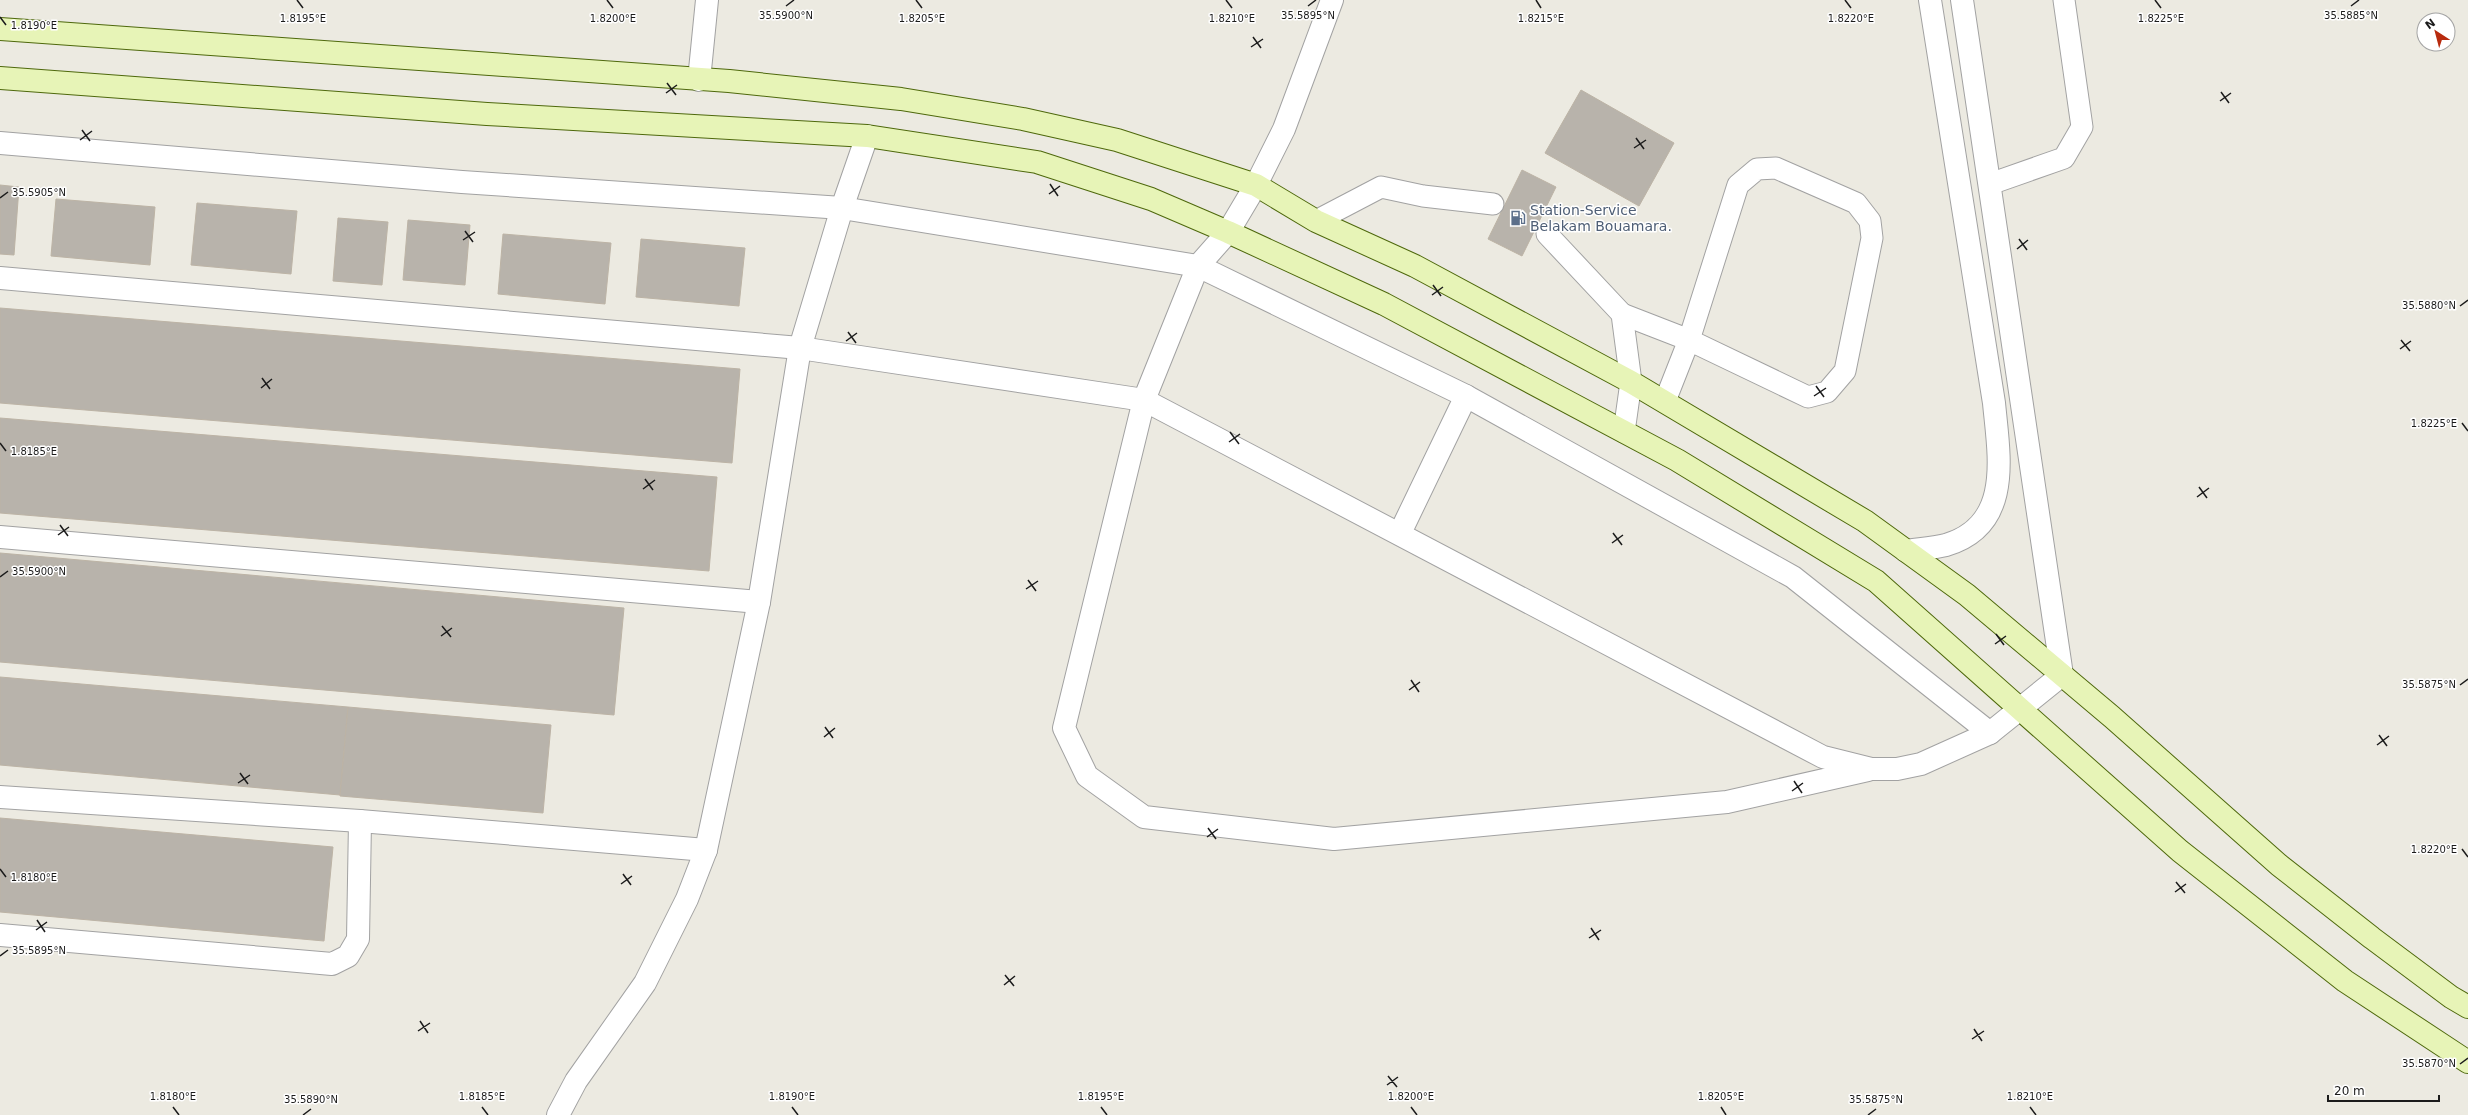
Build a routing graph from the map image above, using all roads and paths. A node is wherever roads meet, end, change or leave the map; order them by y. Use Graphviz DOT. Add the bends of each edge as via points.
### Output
graph roads {
  1 [pos="707,0"];
  2 [pos="1332,0"];
  3 [pos="1930,0"];
  4 [pos="1962,0"];
  5 [pos="2064,0"];
  6 [pos="0,29"];
  7 [pos="0,78"];
  8 [pos="699,80"];
  9 [pos="867,136"];
  10 [pos="0,143"];
  11 [pos="1990,184"];
  12 [pos="1256,185"];
  13 [pos="1493,204"];
  14 [pos="842,208"];
  15 [pos="1316,221"];
  16 [pos="1228,232"];
  17 [pos="1546,234"];
  18 [pos="1198,266"];
  19 [pos="0,278"];
  20 [pos="1622,314"];
  21 [pos="1689,340"];
  22 [pos="800,348"];
  23 [pos="1631,382"];
  24 [pos="1466,396"];
  25 [pos="1144,400"];
  26 [pos="1665,401"];
  27 [pos="1624,432"];
  28 [pos="1400,533"];
  29 [pos="0,537"];
  30 [pos="1906,551"];
  31 [pos="759,602"];
  32 [pos="2062,675"];
  33 [pos="2022,709"];
  34 [pos="1990,733"];
  35 [pos="1871,769"];
  36 [pos="0,797"];
  37 [pos="360,821"];
  38 [pos="706,850"];
  39 [pos="0,935"];
  40 [pos="2468,1007"];
  41 [pos="2468,1062"];
  42 [pos="558,1115"];
  1 -- 8 [label="street"];
  2 -- 12 [label="street" via="1284,128"];
  3 -- 30 [label="street" via="1994,403 2000,462 1997,491 1991,508 1978,526 1965,536 1945,545"];
  4 -- 11 [label="street"];
  5 -- 11 [label="lane" via="2082,127 2064,158"];
  6 -- 8 [label="main road"];
  7 -- 9 [label="main road" via="487,114"];
  8 -- 12 [label="main road" via="901,99 1023,119 1117,140"];
  9 -- 14 [label="street"];
  9 -- 16 [label="main road" via="1036,162 1151,199"];
  10 -- 14 [label="street" via="462,182"];
  11 -- 32 [label="street"];
  12 -- 15 [label="main road"];
  12 -- 16 [label="street"];
  13 -- 15 [label="lane" via="1423,196 1381,187"];
  14 -- 18 [label="street"];
  14 -- 22 [label="street"];
  15 -- 23 [label="main road" via="1415,266"];
  16 -- 18 [label="street"];
  16 -- 27 [label="main road" via="1384,304"];
  17 -- 20 [label="lane"];
  18 -- 24 [label="street"];
  18 -- 25 [label="street"];
  19 -- 22 [label="street"];
  20 -- 21 [label="lane"];
  20 -- 23 [label="lane"];
  21 -- 21 [label="lane" via="1808,397 1827,392 1845,370 1872,238 1870,221 1856,203 1776,168 1757,169 1738,185"];
  21 -- 26 [label="lane"];
  22 -- 25 [label="street"];
  22 -- 31 [label="street"];
  23 -- 26 [label="main road"];
  23 -- 27 [label="lane"];
  24 -- 28 [label="street"];
  24 -- 34 [label="street" via="1793,577"];
  25 -- 28 [label="street"];
  25 -- 35 [label="street" via="1064,728 1087,776 1144,817 1334,839 1727,802"];
  26 -- 30 [label="main road" via="1865,521"];
  27 -- 33 [label="main road" via="1677,460 1876,581"];
  28 -- 35 [label="street" via="1823,757"];
  29 -- 31 [label="street"];
  30 -- 32 [label="main road" via="1967,595"];
  31 -- 38 [label="street"];
  32 -- 33 [label="street"];
  32 -- 40 [label="main road" via="2279,865 2372,938"];
  33 -- 34 [label="street"];
  33 -- 41 [label="main road" via="2205,870 2345,981"];
  34 -- 35 [label="street" via="1921,764 1897,769"];
  36 -- 37 [label="street"];
  37 -- 38 [label="street"];
  37 -- 39 [label="street" via="358,939 348,956 332,964"];
  38 -- 42 [label="street" via="687,899 645,983 576,1081"];
}
